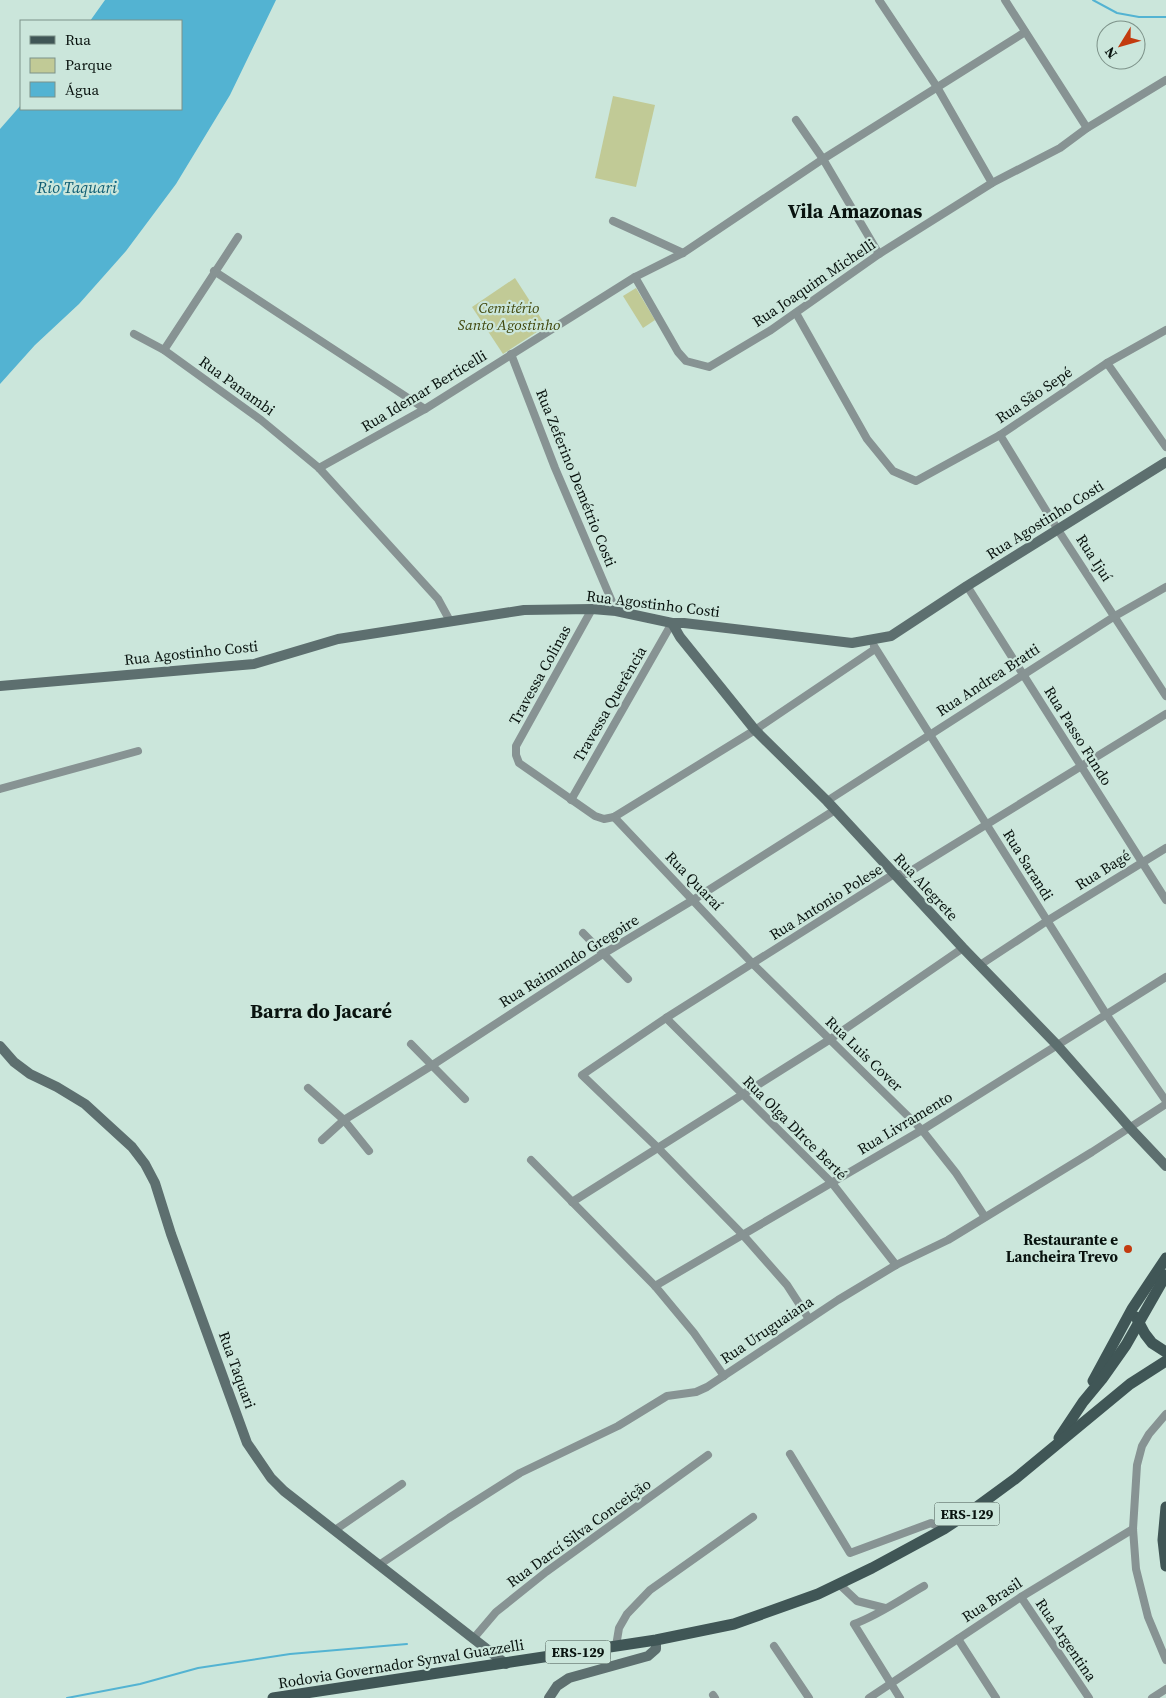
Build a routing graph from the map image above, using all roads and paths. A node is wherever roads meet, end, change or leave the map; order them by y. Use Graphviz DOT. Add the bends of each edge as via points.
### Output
graph roads {
  1 [pos="879,0"];
  2 [pos="1005,0"];
  3 [pos="1025,32"];
  4 [pos="1166,80"];
  5 [pos="937,88"];
  6 [pos="796,120"];
  7 [pos="1087,128"];
  8 [pos="823,159"];
  9 [pos="992,183"];
  10 [pos="613,221"];
  11 [pos="238,237"];
  12 [pos="683,253"];
  13 [pos="879,254"];
  14 [pos="214,272"];
  15 [pos="635,277"];
  16 [pos="796,313"];
  17 [pos="1166,330"];
  18 [pos="134,334"];
  19 [pos="164,350"];
  20 [pos="511,354"];
  21 [pos="1107,363"];
  22 [pos="425,409"];
  23 [pos="1000,435"];
  24 [pos="1166,447"];
  25 [pos="1166,462"];
  26 [pos="319,468"];
  27 [pos="1058,530"];
  28 [pos="968,586"];
  29 [pos="1166,586"];
  30 [pos="592,609"];
  31 [pos="616,611"];
  32 [pos="1115,616"];
  33 [pos="450,621"];
  34 [pos="672,623"];
  35 [pos="874,644"];
  36 [pos="1022,674"];
  37 [pos="0,686"];
  38 [pos="1166,696"];
  39 [pos="1166,714"];
  40 [pos="755,730"];
  41 [pos="929,735"];
  42 [pos="138,751"];
  43 [pos="1081,768"];
  44 [pos="0,789"];
  45 [pos="572,800"];
  46 [pos="827,801"];
  47 [pos="835,810"];
  48 [pos="614,817"];
  49 [pos="987,825"];
  50 [pos="1166,848"];
  51 [pos="1142,863"];
  52 [pos="894,874"];
  53 [pos="693,900"];
  54 [pos="1166,900"];
  55 [pos="1047,921"];
  56 [pos="583,934"];
  57 [pos="963,948"];
  58 [pos="603,954"];
  59 [pos="753,964"];
  60 [pos="980,965"];
  61 [pos="1166,977"];
  62 [pos="628,979"];
  63 [pos="1106,1014"];
  64 [pos="666,1018"];
  65 [pos="830,1040"];
  66 [pos="411,1044"];
  67 [pos="1058,1045"];
  68 [pos="0,1046"];
  69 [pos="431,1066"];
  70 [pos="308,1088"];
  71 [pos="743,1095"];
  72 [pos="466,1099"];
  73 [pos="1166,1103"];
  74 [pos="344,1120"];
  75 [pos="1130,1128"];
  76 [pos="922,1130"];
  77 [pos="322,1140"];
  78 [pos="658,1148"];
  79 [pos="369,1151"];
  80 [pos="531,1160"];
  81 [pos="1166,1166"];
  82 [pos="832,1183"];
  83 [pos="572,1202"];
  84 [pos="985,1217"];
  85 [pos="743,1235"];
  86 [pos="1166,1258"];
  87 [pos="896,1265"];
  88 [pos="1166,1275"];
  89 [pos="655,1286"];
  90 [pos="1132,1309"];
  91 [pos="809,1319"];
  92 [pos="1138,1320"];
  93 [pos="1166,1352"];
  94 [pos="1166,1361"];
  95 [pos="724,1376"];
  96 [pos="1083,1402"];
  97 [pos="1165,1417"];
  98 [pos="1053,1448"];
  99 [pos="790,1454"];
  100 [pos="708,1455"];
  101 [pos="402,1484"];
  102 [pos="1166,1507"];
  103 [pos="753,1517"];
  104 [pos="944,1528"];
  105 [pos="1133,1529"];
  106 [pos="335,1530"];
  107 [pos="379,1565"];
  108 [pos="1166,1566"];
  109 [pos="839,1584"];
  110 [pos="924,1586"];
  111 [pos="1021,1597"];
  112 [pos="885,1608"];
  113 [pos="473,1639"];
  114 [pos="958,1639"];
  115 [pos="656,1640"];
  116 [pos="616,1646"];
  117 [pos="774,1646"];
  118 [pos="1166,1660"];
  119 [pos="506,1664"];
  120 [pos="890,1683"];
  121 [pos="1166,1689"];
  122 [pos="273,1698"];
  123 [pos="549,1698"];
  124 [pos="809,1698"];
  125 [pos="869,1698"];
  126 [pos="900,1698"];
  127 [pos="996,1698"];
  128 [pos="1089,1698"];
  129 [pos="1152,1698"];
  1 -- 5 [label="street"];
  2 -- 3 [label="street"];
  3 -- 5 [label="street, Rua Idemar Berticelli"];
  3 -- 7 [label="street"];
  4 -- 7 [label="street, Rua Joaquim Michelli"];
  5 -- 8 [label="street, Rua Idemar Berticelli"];
  5 -- 9 [label="street"];
  6 -- 8 [label="street"];
  7 -- 9 [label="street, Rua Joaquim Michelli" via="1060,148"];
  8 -- 12 [label="street, Rua Idemar Berticelli"];
  8 -- 13 [label="street"];
  9 -- 13 [label="street, Rua Joaquim Michelli"];
  10 -- 12 [label="street"];
  11 -- 14 [label="street"];
  12 -- 15 [label="street, Rua Idemar Berticelli"];
  13 -- 16 [label="street, Rua Joaquim Michelli"];
  14 -- 19 [label="street"];
  14 -- 22 [label="street"];
  15 -- 16 [label="street, Rua Joaquim Michelli" via="678,352 686,361 709,367"];
  15 -- 20 [label="street, Rua Idemar Berticelli"];
  16 -- 23 [label="street, Rua São Sepé" via="867,439 893,471 916,481"];
  17 -- 21 [label="street, Rua São Sepé"];
  18 -- 19 [label="street, Rua Panambi"];
  19 -- 26 [label="street, Rua Panambi" via="261,420"];
  20 -- 22 [label="street, Rua Idemar Berticelli"];
  20 -- 31 [label="street, Rua Zeferino Demétrio Costi"];
  21 -- 23 [label="street, Rua São Sepé"];
  21 -- 24 [label="street"];
  22 -- 26 [label="street, Rua Idemar Berticelli"];
  23 -- 27 [label="street, Rua Ijuí"];
  25 -- 27 [label="street, Rua Agostinho Costi"];
  26 -- 33 [label="street, Rua Panambi" via="438,599"];
  27 -- 28 [label="street, Rua Agostinho Costi"];
  27 -- 32 [label="street, Rua Ijuí"];
  28 -- 35 [label="street, Rua Agostinho Costi"];
  28 -- 36 [label="street, Rua Passo Fundo"];
  29 -- 32 [label="street, Rua Andrea Bratti"];
  30 -- 31 [label="street, Rua Agostinho Costi"];
  30 -- 33 [label="street, Rua Agostinho Costi" via="524,610"];
  30 -- 45 [label="street, Travessa Colinas" via="516,746 520,762"];
  31 -- 34 [label="street, Rua Agostinho Costi"];
  32 -- 36 [label="street, Rua Andrea Bratti"];
  32 -- 38 [label="street, Rua Ijuí"];
  33 -- 37 [label="street, Rua Agostinho Costi" via="338,639 254,664"];
  34 -- 35 [label="street, Rua Agostinho Costi"];
  34 -- 40 [label="street, Rua Alegrete"];
  34 -- 45 [label="street, Travessa Querência"];
  35 -- 40 [label="street"];
  35 -- 41 [label="street, Rua Sarandi"];
  36 -- 41 [label="street, Rua Andrea Bratti"];
  36 -- 43 [label="street, Rua Passo Fundo"];
  39 -- 43 [label="street, Rua Antonio Polese"];
  40 -- 46 [label="street, Rua Alegrete"];
  40 -- 48 [label="street"];
  41 -- 46 [label="street, Rua Andrea Bratti"];
  41 -- 49 [label="street, Rua Sarandi"];
  42 -- 44 [label="street"];
  43 -- 49 [label="street, Rua Antonio Polese"];
  43 -- 51 [label="street, Rua Passo Fundo"];
  45 -- 48 [label="street" via="595,816 604,819"];
  46 -- 47 [label="street, Rua Alegrete"];
  47 -- 52 [label="street, Rua Alegrete"];
  47 -- 53 [label="street, Rua Raimundo Gregoire"];
  48 -- 53 [label="street, Rua Quaraí"];
  49 -- 52 [label="street, Rua Antonio Polese" via="906,874"];
  49 -- 55 [label="street, Rua Sarandi"];
  50 -- 51 [label="street, Rua Bagé"];
  51 -- 54 [label="street, Rua Passo Fundo"];
  51 -- 55 [label="street, Rua Bagé"];
  52 -- 57 [label="street, Rua Alegrete"];
  52 -- 59 [label="street, Rua Antonio Polese"];
  53 -- 58 [label="street, Rua Raimundo Gregoire"];
  53 -- 59 [label="street, Rua Quaraí"];
  55 -- 60 [label="street, Rua Bagé"];
  55 -- 63 [label="street, Rua Sarandi"];
  56 -- 58 [label="street"];
  57 -- 60 [label="street, Rua Alegrete"];
  57 -- 65 [label="street"];
  58 -- 62 [label="street"];
  58 -- 69 [label="street, Rua Raimundo Gregoire"];
  59 -- 64 [label="street, Rua Antonio Polese"];
  59 -- 65 [label="street, Rua Luis Cover"];
  60 -- 67 [label="street, Rua Alegrete"];
  61 -- 63 [label="street, Rua Livramento"];
  63 -- 67 [label="street, Rua Livramento"];
  63 -- 73 [label="street, Rua Sarandi"];
  64 -- 71 [label="street, Rua Olga DIrce Berté"];
  64 -- 78 [label="street, Rua Antonio Polese" via="582,1075"];
  65 -- 71 [label="street"];
  65 -- 76 [label="street, Rua Luis Cover"];
  66 -- 69 [label="street"];
  67 -- 75 [label="street, Rua Alegrete"];
  67 -- 76 [label="street, Rua Livramento"];
  68 -- 106 [label="street, Rua Taquari" via="30,1074 85,1104 132,1147 145,1164 155,1183 248,1443 271,1478"];
  69 -- 72 [label="street"];
  69 -- 74 [label="street, Rua Raimundo Gregoire"];
  70 -- 74 [label="street"];
  71 -- 78 [label="street"];
  71 -- 82 [label="street, Rua Olga DIrce Berté"];
  73 -- 75 [label="street, Rua Uruguaiana"];
  74 -- 77 [label="street, Rua Raimundo Gregoire"];
  74 -- 79 [label="street"];
  75 -- 81 [label="street, Rua Alegrete"];
  75 -- 84 [label="street, Rua Uruguaiana"];
  76 -- 82 [label="street, Rua Livramento"];
  76 -- 84 [label="street, Rua Luis Cover"];
  78 -- 83 [label="street"];
  78 -- 85 [label="street"];
  80 -- 83 [label="street"];
  82 -- 85 [label="street, Rua Livramento"];
  82 -- 87 [label="street, Rua Olga DIrce Berté"];
  83 -- 89 [label="street"];
  84 -- 87 [label="street, Rua Uruguaiana" via="948,1240"];
  85 -- 89 [label="street, Rua Livramento"];
  85 -- 91 [label="street" via="787,1285"];
  86 -- 90 [label="main road"];
  87 -- 91 [label="street, Rua Uruguaiana"];
  88 -- 92 [label="main road, Rodovia Governador Synval Guazzelli / ERS-129"];
  89 -- 95 [label="street"];
  90 -- 92 [label="main road"];
  90 -- 96 [label="main road"];
  91 -- 95 [label="street, Rua Uruguaiana"];
  92 -- 93 [label="main road" via="1152,1343"];
  92 -- 96 [label="main road, Rodovia Governador Synval Guazzelli / ERS-129" via="1117,1357"];
  94 -- 98 [label="main road, Rodovia Governador Synval Guazzelli / ERS-129" via="1130,1384"];
  95 -- 107 [label="street, Rua Uruguaiana" via="696,1392 667,1396 618,1426 520,1473"];
  96 -- 98 [label="main road, Rodovia Governador Synval Guazzelli / ERS-129"];
  97 -- 105 [label="street" via="1146,1440 1137,1465"];
  98 -- 104 [label="main road, Rodovia Governador Synval Guazzelli / ERS-129" via="974,1510"];
  99 -- 104 [label="street" via="850,1553 931,1524"];
  100 -- 113 [label="street, Rua Darcí Silva Conceição" via="546,1572 496,1612"];
  101 -- 106 [label="street"];
  102 -- 108 [label="main road" via="1163,1540"];
  103 -- 116 [label="street" via="650,1590 618,1628"];
  104 -- 109 [label="main road, Rodovia Governador Synval Guazzelli / ERS-129"];
  105 -- 111 [label="street, Rua Brasil"];
  105 -- 118 [label="street" via="1136,1569 1148,1617"];
  106 -- 107 [label="street, Rua Taquari"];
  107 -- 113 [label="street, Rua Taquari"];
  109 -- 112 [label="street" via="857,1602"];
  109 -- 115 [label="main road, Rodovia Governador Synval Guazzelli / ERS-129" via="734,1624"];
  110 -- 112 [label="street"];
  111 -- 114 [label="street, Rua Brasil"];
  111 -- 128 [label="street, Rua Argentina"];
  112 -- 120 [label="street" via="875,1616 854,1624"];
  113 -- 119 [label="street, Rua Taquari"];
  114 -- 120 [label="street, Rua Brasil"];
  114 -- 127 [label="street"];
  115 -- 116 [label="main road, Rodovia Governador Synval Guazzelli / ERS-129"];
  115 -- 123 [label="street" via="656,1649 648,1656 569,1678 556,1686"];
  116 -- 119 [label="main road, Rodovia Governador Synval Guazzelli / ERS-129"];
  117 -- 124 [label="street"];
  119 -- 122 [label="main road, Rodovia Governador Synval Guazzelli / ERS-129"];
  120 -- 125 [label="street, Rua Brasil"];
  120 -- 126 [label="street"];
  121 -- 129 [label="street"];
}
